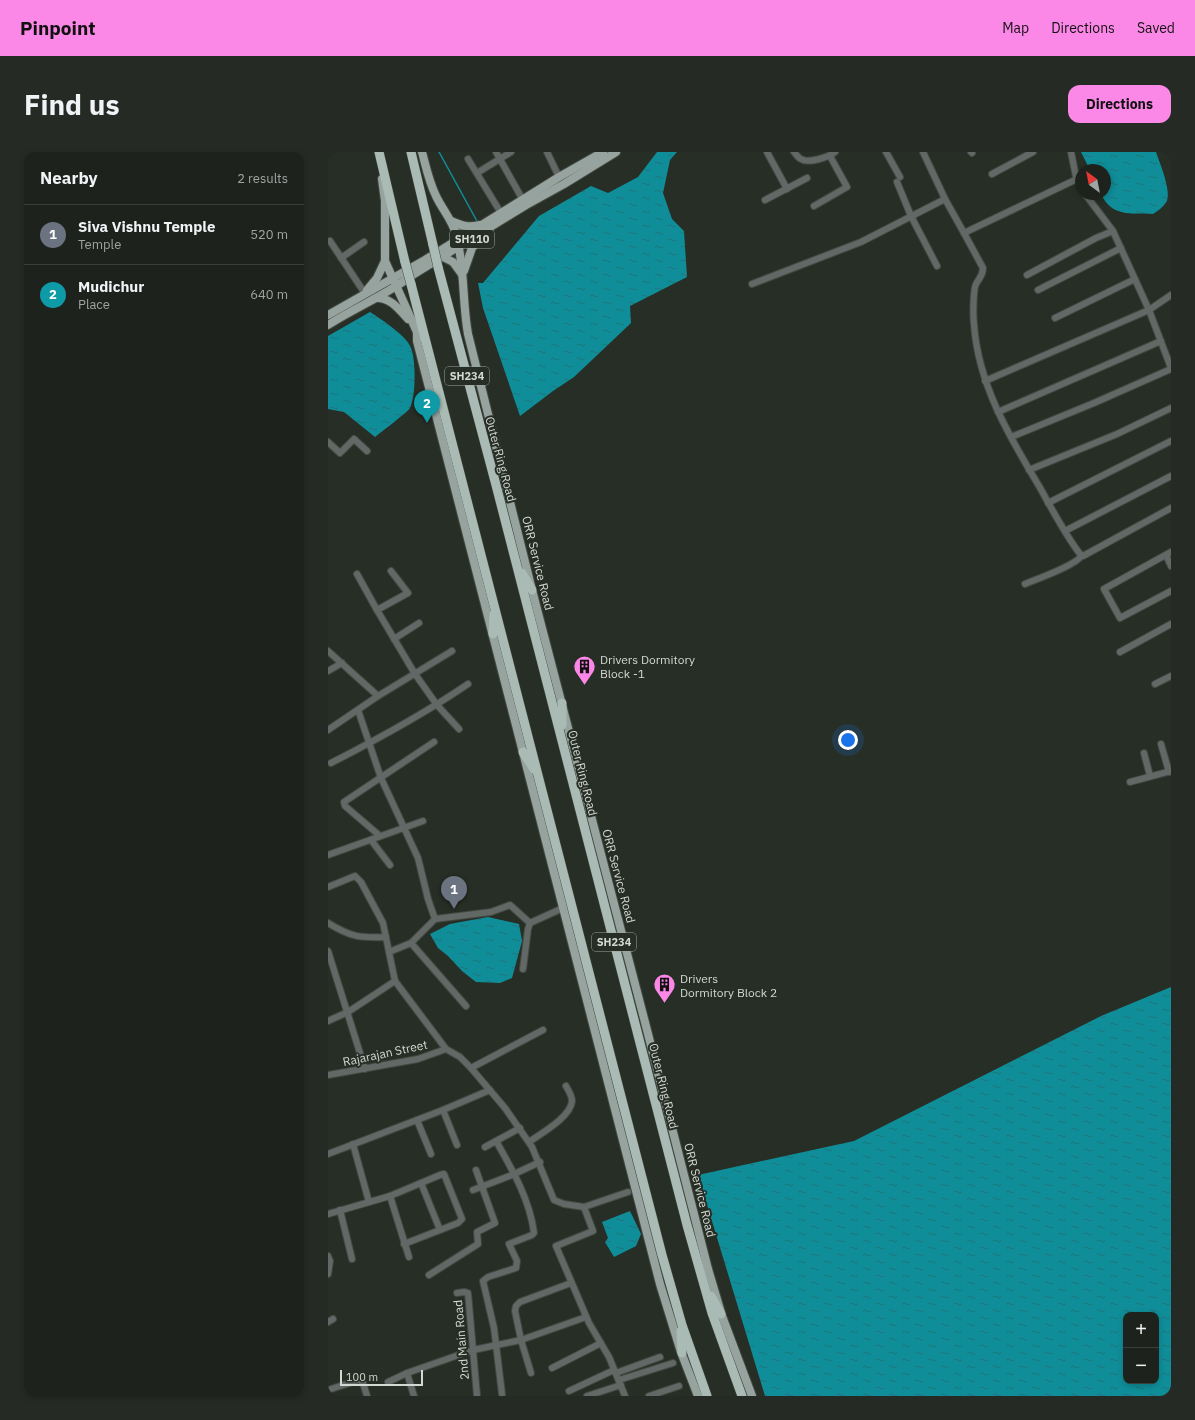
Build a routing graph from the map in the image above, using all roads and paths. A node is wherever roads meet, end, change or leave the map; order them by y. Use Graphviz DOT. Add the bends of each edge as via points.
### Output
graph roads {
  1 [pos="375,152"];
  2 [pos="379,152"];
  3 [pos="411,152"];
  4 [pos="422,152"];
  5 [pos="496,152"];
  6 [pos="512,152"];
  7 [pos="547,152"];
  8 [pos="603,152"];
  9 [pos="616,152"];
  10 [pos="767,152"];
  11 [pos="794,152"];
  12 [pos="886,152"];
  13 [pos="923,152"];
  14 [pos="1033,152"];
  15 [pos="1071,152"];
  16 [pos="833,154"];
  17 [pos="500,158"];
  18 [pos="468,159"];
  19 [pos="1075,170"];
  20 [pos="477,172"];
  21 [pos="992,174"];
  22 [pos="559,177"];
  23 [pos="807,178"];
  24 [pos="1075,180"];
  25 [pos="787,188"];
  26 [pos="945,199"];
  27 [pos="765,200"];
  28 [pos="1090,200"];
  29 [pos="525,202"];
  30 [pos="814,206"];
  31 [pos="501,213"];
  32 [pos="912,216"];
  33 [pos="450,221"];
  34 [pos="487,226"];
  35 [pos="1113,231"];
  36 [pos="964,233"];
  37 [pos="330,241"];
  38 [pos="364,242"];
  39 [pos="458,244"];
  40 [pos="1121,248"];
  41 [pos="443,257"];
  42 [pos="341,258"];
  43 [pos="385,261"];
  44 [pos="937,266"];
  45 [pos="1027,275"];
  46 [pos="393,278"];
  47 [pos="463,278"];
  48 [pos="1135,280"];
  49 [pos="752,284"];
  50 [pos="397,287"];
  51 [pos="1038,290"];
  52 [pos="364,292"];
  53 [pos="1171,295"];
  54 [pos="374,298"];
  55 [pos="352,301"];
  56 [pos="1149,310"];
  57 [pos="328,315"];
  58 [pos="1055,318"];
  59 [pos="413,324"];
  60 [pos="328,325"];
  61 [pos="1161,341"];
  62 [pos="1171,368"];
  63 [pos="985,381"];
  64 [pos="1171,408"];
  65 [pos="998,412"];
  66 [pos="1010,437"];
  67 [pos="1171,441"];
  68 [pos="328,442"];
  69 [pos="367,450"];
  70 [pos="1029,470"];
  71 [pos="1171,476"];
  72 [pos="1048,503"];
  73 [pos="1171,508"];
  74 [pos="1065,531"];
  75 [pos="1168,554"];
  76 [pos="1082,555"];
  77 [pos="515,559"];
  78 [pos="1171,566"];
  79 [pos="391,571"];
  80 [pos="357,574"];
  81 [pos="1025,584"];
  82 [pos="532,590"];
  83 [pos="1171,591"];
  84 [pos="494,603"];
  85 [pos="377,610"];
  86 [pos="419,623"];
  87 [pos="1171,624"];
  88 [pos="493,634"];
  89 [pos="394,639"];
  90 [pos="328,651"];
  91 [pos="452,651"];
  92 [pos="1120,652"];
  93 [pos="342,663"];
  94 [pos="328,672"];
  95 [pos="415,674"];
  96 [pos="1171,676"];
  97 [pos="468,684"];
  98 [pos="1155,684"];
  99 [pos="378,696"];
  100 [pos="562,702"];
  101 [pos="437,705"];
  102 [pos="358,710"];
  103 [pos="459,729"];
  104 [pos="328,730"];
  105 [pos="562,740"];
  106 [pos="434,742"];
  107 [pos="369,744"];
  108 [pos="1161,744"];
  109 [pos="523,752"];
  110 [pos="1144,753"];
  111 [pos="331,763"];
  112 [pos="1170,771"];
  113 [pos="1150,776"];
  114 [pos="381,778"];
  115 [pos="539,779"];
  116 [pos="1130,782"];
  117 [pos="423,821"];
  118 [pos="404,828"];
  119 [pos="380,836"];
  120 [pos="371,840"];
  121 [pos="328,855"];
  122 [pos="390,865"];
  123 [pos="328,887"];
  124 [pos="563,908"];
  125 [pos="435,919"];
  126 [pos="530,923"];
  127 [pos="328,924"];
  128 [pos="386,937"];
  129 [pos="411,943"];
  130 [pos="328,951"];
  131 [pos="389,952"];
  132 [pos="330,958"];
  133 [pos="522,969"];
  134 [pos="395,981"];
  135 [pos="466,1006"];
  136 [pos="348,1012"];
  137 [pos="328,1021"];
  138 [pos="542,1030"];
  139 [pos="446,1049"];
  140 [pos="471,1068"];
  141 [pos="365,1069"];
  142 [pos="328,1076"];
  143 [pos="566,1086"];
  144 [pos="490,1090"];
  145 [pos="443,1110"];
  146 [pos="417,1120"];
  147 [pos="520,1128"];
  148 [pos="496,1141"];
  149 [pos="529,1142"];
  150 [pos="353,1144"];
  151 [pos="457,1145"];
  152 [pos="485,1147"];
  153 [pos="328,1154"];
  154 [pos="431,1154"];
  155 [pos="540,1162"];
  156 [pos="476,1170"];
  157 [pos="514,1174"];
  158 [pos="421,1182"];
  159 [pos="482,1187"];
  160 [pos="473,1190"];
  161 [pos="628,1192"];
  162 [pos="390,1196"];
  163 [pos="369,1202"];
  164 [pos="584,1207"];
  165 [pos="340,1210"];
  166 [pos="328,1214"];
  167 [pos="440,1230"];
  168 [pos="404,1244"];
  169 [pos="328,1256"];
  170 [pos="409,1257"];
  171 [pos="352,1259"];
  172 [pos="328,1274"];
  173 [pos="429,1275"];
  174 [pos="571,1283"];
  175 [pos="704,1285"];
  176 [pos="457,1293"];
  177 [pos="721,1314"];
  178 [pos="586,1317"];
  179 [pos="680,1318"];
  180 [pos="521,1340"];
  181 [pos="601,1343"];
  182 [pos="496,1345"];
  183 [pos="473,1350"];
  184 [pos="682,1353"];
  185 [pos="660,1357"];
  186 [pos="672,1363"];
  187 [pos="552,1368"];
  188 [pos="531,1372"];
  189 [pos="615,1372"];
  190 [pos="407,1373"];
  191 [pos="388,1382"];
  192 [pos="620,1382"];
  193 [pos="679,1386"];
  194 [pos="331,1388"];
  195 [pos="569,1390"];
  196 [pos="502,1394"];
  197 [pos="367,1396"];
  198 [pos="414,1396"];
  199 [pos="477,1396"];
  200 [pos="587,1396"];
  201 [pos="625,1396"];
  202 [pos="649,1396"];
  203 [pos="698,1396"];
  204 [pos="707,1396"];
  205 [pos="742,1396"];
  206 [pos="752,1396"];
  1 -- 43 [label="main road" via="385,201"];
  2 -- 84 [label="highway, SH234, bridge"];
  3 -- 77 [label="highway, Outer Ring Road / SH234, bridge" via="438,267"];
  4 -- 33 [label="main road, ORR Service Road" via="433,188"];
  5 -- 17 [label="street"];
  6 -- 17 [label="street"];
  7 -- 22 [label="street"];
  8 -- 22 [label="main road, SH110"];
  9 -- 29 [label="main road, SH110" via="564,184"];
  10 -- 25 [label="street"];
  11 -- 16 [label="street" via="800,159 807,161"];
  12 -- 32 [label="street"];
  13 -- 26 [label="street"];
  14 -- 21 [label="street"];
  15 -- 19 [label="street"];
  16 -- 30 [label="street" via="847,187"];
  17 -- 20 [label="street"];
  17 -- 29 [label="street"];
  18 -- 20 [label="street"];
  20 -- 31 [label="street"];
  22 -- 29 [label="main road, SH110"];
  23 -- 25 [label="street"];
  24 -- 36 [label="street"];
  25 -- 27 [label="street"];
  26 -- 32 [label="street"];
  26 -- 36 [label="street"];
  28 -- 35 [label="street"];
  29 -- 31 [label="main road, SH110"];
  29 -- 34 [label="main road, SH110"];
  31 -- 34 [label="main road, SH110"];
  32 -- 44 [label="street"];
  32 -- 49 [label="street" via="861,242"];
  33 -- 34 [label="main road" via="469,227"];
  33 -- 39 [label="main road, ORR Service Road"];
  34 -- 39 [label="main road, SH110"];
  34 -- 47 [label="main road" via="472,248"];
  35 -- 40 [label="street"];
  35 -- 45 [label="street"];
  36 -- 63 [label="street" via="983,268 983,274 975,285 973,322"];
  37 -- 42 [label="street"];
  38 -- 42 [label="street"];
  39 -- 41 [label="main road, SH110"];
  39 -- 46 [label="main road, SH110"];
  39 -- 47 [label="main road, ORR Service Road"];
  40 -- 48 [label="street"];
  40 -- 51 [label="street"];
  41 -- 47 [label="main road" via="456,265"];
  41 -- 50 [label="main road, SH110"];
  42 -- 52 [label="street"];
  43 -- 46 [label="main road"];
  43 -- 52 [label="main road" via="377,278"];
  46 -- 50 [label="main road"];
  46 -- 55 [label="main road, SH110"];
  47 -- 82 [label="main road, ORR Service Road" via="468,334"];
  48 -- 56 [label="street"];
  48 -- 58 [label="street"];
  50 -- 54 [label="main road, SH110"];
  50 -- 59 [label="main road"];
  52 -- 55 [label="main road"];
  53 -- 56 [label="street"];
  54 -- 59 [label="main road" via="383,298 392,303"];
  54 -- 60 [label="main road, SH110"];
  55 -- 57 [label="main road, SH110"];
  56 -- 61 [label="street"];
  56 -- 63 [label="street"];
  59 -- 88 [label="main road"];
  61 -- 62 [label="street"];
  61 -- 65 [label="street"];
  62 -- 66 [label="street"];
  63 -- 65 [label="street"];
  64 -- 70 [label="street" via="1117,434"];
  65 -- 66 [label="street"];
  66 -- 70 [label="street"];
  67 -- 72 [label="street"];
  68 -- 69 [label="street" via="340,453 354,439"];
  70 -- 72 [label="street"];
  71 -- 74 [label="street"];
  72 -- 74 [label="street"];
  73 -- 76 [label="street"];
  74 -- 76 [label="street"];
  75 -- 78 [label="street"];
  75 -- 83 [label="street" via="1104,589 1120,618"];
  76 -- 81 [label="street" via="1069,565"];
  77 -- 82 [label="highway"];
  77 -- 105 [label="highway, Outer Ring Road / SH234"];
  79 -- 85 [label="street" via="408,593"];
  80 -- 85 [label="street"];
  82 -- 100 [label="main road, ORR Service Road"];
  84 -- 88 [label="highway"];
  84 -- 115 [label="highway, SH234"];
  85 -- 89 [label="street"];
  86 -- 89 [label="street"];
  87 -- 92 [label="street"];
  88 -- 109 [label="main road"];
  89 -- 95 [label="street"];
  90 -- 93 [label="street"];
  91 -- 95 [label="street"];
  93 -- 94 [label="street"];
  93 -- 99 [label="street"];
  95 -- 99 [label="street"];
  95 -- 101 [label="street"];
  96 -- 98 [label="street"];
  97 -- 101 [label="street"];
  99 -- 102 [label="street"];
  100 -- 105 [label="highway"];
  100 -- 177 [label="main road, ORR Service Road"];
  101 -- 103 [label="street"];
  101 -- 107 [label="street"];
  102 -- 104 [label="street"];
  102 -- 107 [label="street"];
  105 -- 175 [label="highway, Outer Ring Road / SH234"];
  106 -- 114 [label="street"];
  107 -- 111 [label="street"];
  107 -- 114 [label="street"];
  108 -- 112 [label="street"];
  109 -- 115 [label="highway"];
  109 -- 124 [label="main road"];
  110 -- 113 [label="street"];
  112 -- 113 [label="street"];
  113 -- 116 [label="street"];
  114 -- 118 [label="street"];
  114 -- 119 [label="street" via="344,802 345,806"];
  115 -- 179 [label="highway, SH234"];
  117 -- 118 [label="street"];
  118 -- 119 [label="street"];
  118 -- 125 [label="street" via="418,858"];
  119 -- 120 [label="street"];
  120 -- 121 [label="street"];
  120 -- 122 [label="street"];
  123 -- 128 [label="street" via="355,876 361,882 383,923"];
  124 -- 126 [label="street"];
  124 -- 184 [label="main road" via="658,1277"];
  125 -- 126 [label="street" via="492,912 510,905"];
  125 -- 129 [label="street"];
  126 -- 133 [label="street"];
  127 -- 128 [label="street" via="352,936"];
  128 -- 131 [label="street"];
  129 -- 131 [label="street"];
  129 -- 135 [label="street"];
  130 -- 132 [label="street"];
  131 -- 134 [label="street"];
  132 -- 136 [label="street"];
  134 -- 136 [label="street"];
  134 -- 139 [label="street"];
  136 -- 137 [label="street"];
  136 -- 141 [label="street"];
  138 -- 140 [label="street"];
  139 -- 140 [label="street"];
  139 -- 141 [label="street, Rajarajan Street" via="418,1059"];
  140 -- 144 [label="street"];
  141 -- 142 [label="street, Rajarajan Street"];
  143 -- 149 [label="street" via="572,1101 568,1111 554,1125"];
  144 -- 145 [label="street"];
  144 -- 147 [label="street"];
  145 -- 146 [label="street"];
  145 -- 151 [label="street"];
  146 -- 150 [label="street"];
  146 -- 154 [label="street"];
  147 -- 148 [label="street"];
  147 -- 149 [label="street"];
  148 -- 152 [label="street"];
  148 -- 157 [label="street"];
  149 -- 155 [label="street"];
  150 -- 153 [label="street"];
  150 -- 163 [label="street"];
  155 -- 157 [label="street"];
  155 -- 164 [label="street" via="554,1200"];
  156 -- 159 [label="street"];
  157 -- 159 [label="street"];
  157 -- 182 [label="street" via="528,1209 534,1233 509,1244 517,1261 516,1268 483,1281 492,1314"];
  158 -- 162 [label="street"];
  158 -- 167 [label="street"];
  158 -- 167 [label="street" via="442,1174 446,1176 462,1220"];
  159 -- 160 [label="street"];
  159 -- 173 [label="street" via="495,1223 477,1232 478,1244"];
  161 -- 164 [label="street"];
  162 -- 163 [label="street"];
  162 -- 168 [label="street"];
  163 -- 165 [label="street"];
  164 -- 174 [label="street" via="593,1231 556,1246"];
  165 -- 166 [label="street"];
  165 -- 171 [label="street"];
  167 -- 168 [label="street"];
  168 -- 170 [label="street"];
  169 -- 172 [label="street"];
  174 -- 178 [label="street"];
  174 -- 180 [label="street" via="520,1302 516,1306"];
  175 -- 177 [label="highway"];
  175 -- 205 [label="highway, Outer Ring Road / SH234"];
  176 -- 183 [label="street, 2nd Main Road" via="468,1293"];
  177 -- 206 [label="main road, ORR Service Road"];
  178 -- 180 [label="street"];
  178 -- 181 [label="street"];
  179 -- 184 [label="highway"];
  179 -- 204 [label="highway, SH234"];
  180 -- 182 [label="street"];
  180 -- 188 [label="street"];
  181 -- 187 [label="street"];
  181 -- 189 [label="street"];
  182 -- 183 [label="street"];
  182 -- 196 [label="street"];
  183 -- 190 [label="street"];
  183 -- 199 [label="street, 2nd Main Road"];
  184 -- 203 [label="main road"];
  185 -- 189 [label="street"];
  186 -- 192 [label="street"];
  189 -- 192 [label="street"];
  189 -- 195 [label="street"];
  190 -- 191 [label="street"];
  190 -- 198 [label="street"];
  192 -- 200 [label="street"];
  192 -- 201 [label="street"];
  193 -- 202 [label="street"];
  194 -- 197 [label="street" via="359,1380 363,1383"];
}
